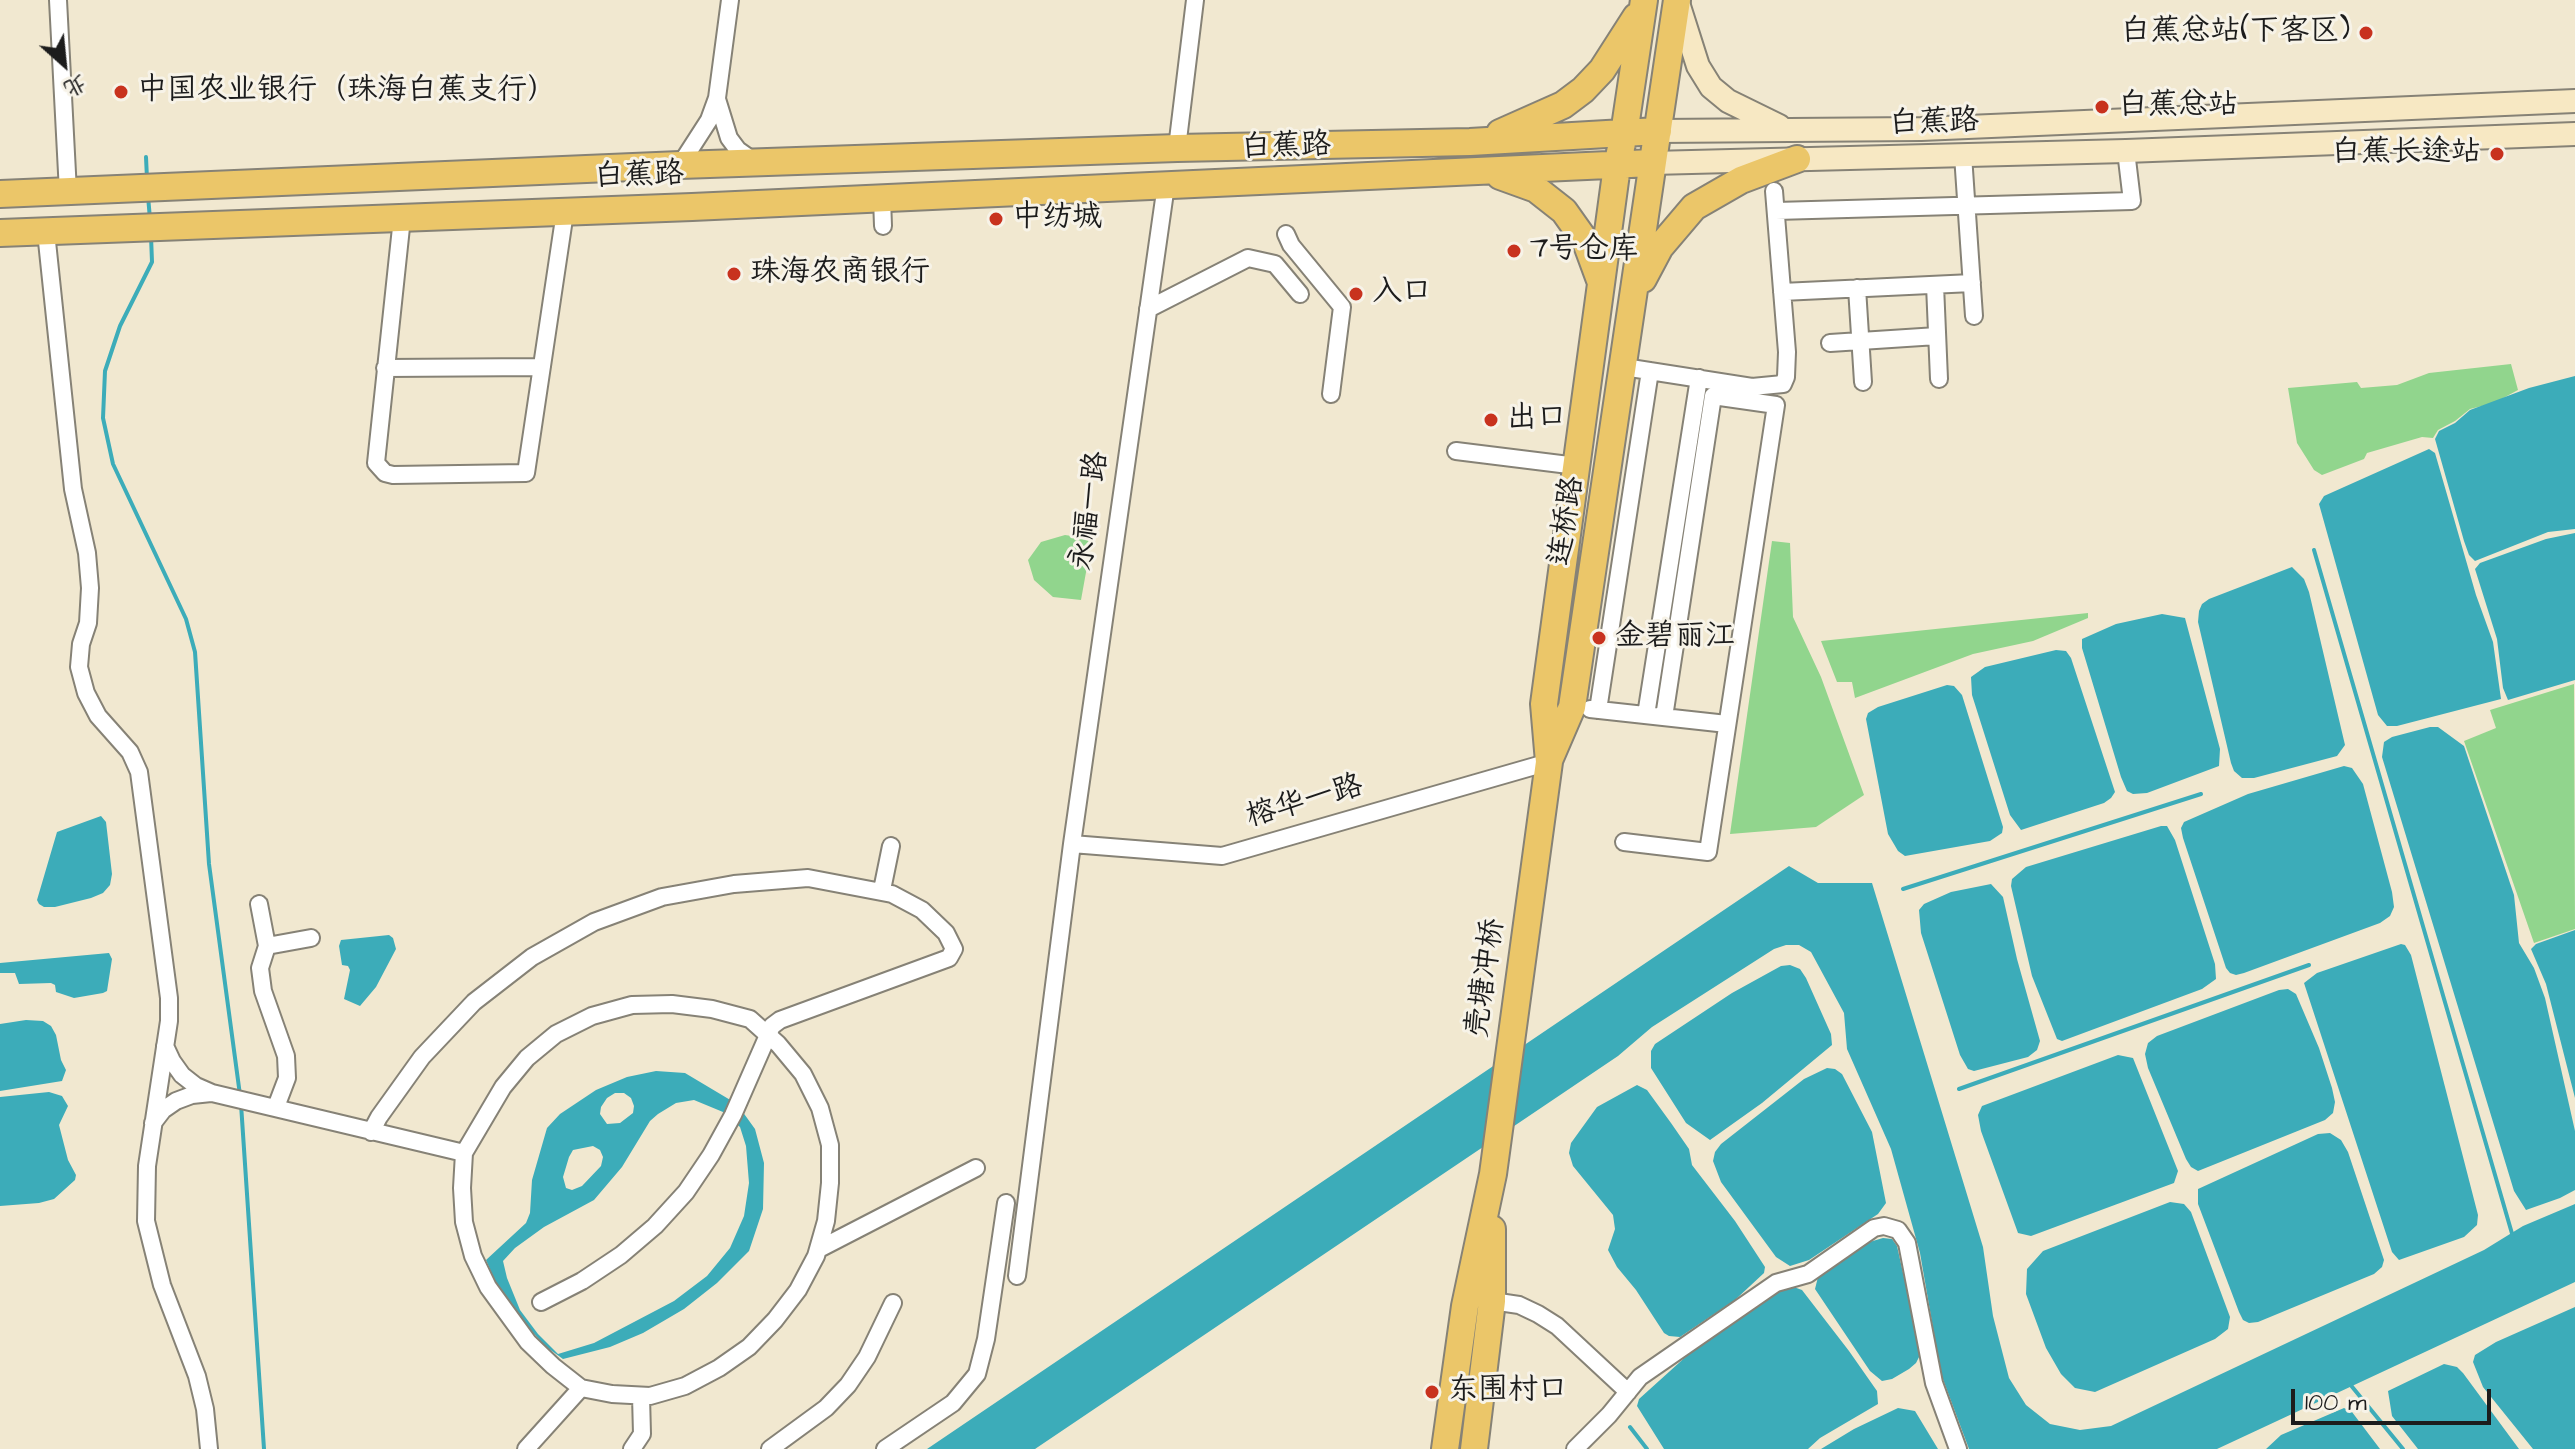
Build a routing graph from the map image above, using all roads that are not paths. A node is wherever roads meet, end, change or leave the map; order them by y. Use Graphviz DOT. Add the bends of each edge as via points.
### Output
graph roads {
  1 [pos="58,0"];
  2 [pos="730,0"];
  3 [pos="1195,0"];
  4 [pos="1677,0"];
  5 [pos="1643,4"];
  6 [pos="717,98"];
  7 [pos="2575,101"];
  8 [pos="1795,130"];
  9 [pos="1658,131"];
  10 [pos="1624,134"];
  11 [pos="2575,134"];
  12 [pos="1408,142"];
  13 [pos="1470,142"];
  14 [pos="1177,148"];
  15 [pos="2126,151"];
  16 [pos="1963,155"];
  17 [pos="1797,159"];
  18 [pos="755,162"];
  19 [pos="1652,163"];
  20 [pos="680,165"];
  21 [pos="1617,166"];
  22 [pos="1476,172"];
  23 [pos="1407,174"];
  24 [pos="300,182"];
  25 [pos="1166,185"];
  26 [pos="1774,191"];
  27 [pos="68,192"];
  28 [pos="0,194"];
  29 [pos="882,198"];
  30 [pos="1967,205"];
  31 [pos="1776,211"];
  32 [pos="565,212"];
  33 [pos="402,218"];
  34 [pos="301,222"];
  35 [pos="883,226"];
  36 [pos="46,232"];
  37 [pos="0,233"];
  38 [pos="1286,234"];
  39 [pos="1972,283"];
  40 [pos="1935,285"];
  41 [pos="1602,288"];
  42 [pos="1857,288"];
  43 [pos="1782,292"];
  44 [pos="1300,294"];
  45 [pos="1634,301"];
  46 [pos="1148,309"];
  47 [pos="1974,316"];
  48 [pos="1595,333"];
  49 [pos="1937,336"];
  50 [pos="1628,338"];
  51 [pos="1860,341"];
  52 [pos="1830,343"];
  53 [pos="542,367"];
  54 [pos="1624,367"];
  55 [pos="385,368"];
  56 [pos="1650,371"];
  57 [pos="1699,378"];
  58 [pos="1939,379"];
  59 [pos="1863,382"];
  60 [pos="1331,394"];
  61 [pos="1456,451"];
  62 [pos="1577,466"];
  63 [pos="1585,708"];
  64 [pos="1646,715"];
  65 [pos="1664,717"];
  66 [pos="1727,724"];
  67 [pos="1549,762"];
  68 [pos="1545,791"];
  69 [pos="1624,842"];
  70 [pos="1072,844"];
  71 [pos="891,846"];
  72 [pos="882,890"];
  73 [pos="259,904"];
  74 [pos="311,938"];
  75 [pos="267,946"];
  76 [pos="767,1034"];
  77 [pos="165,1046"];
  78 [pos="212,1093"];
  79 [pos="276,1107"];
  80 [pos="153,1123"];
  81 [pos="371,1132"];
  82 [pos="464,1153"];
  83 [pos="976,1168"];
  84 [pos="1493,1174"];
  85 [pos="1006,1203"];
  86 [pos="819,1249"];
  87 [pos="1017,1276"];
  88 [pos="1492,1301"];
  89 [pos="541,1302"];
  90 [pos="893,1303"];
  91 [pos="581,1388"];
  92 [pos="1628,1392"];
  93 [pos="641,1396"];
  94 [pos="209,1449"];
  95 [pos="526,1449"];
  96 [pos="632,1449"];
  97 [pos="770,1449"];
  98 [pos="885,1449"];
  99 [pos="1445,1449"];
  100 [pos="1474,1449"];
  101 [pos="1575,1449"];
  102 [pos="1958,1449"];
  1 -- 27 [label="street"];
  2 -- 6 [label="street"];
  3 -- 14 [label="street"];
  4 -- 8 [label="main road" via="1711,87 1749,113"];
  4 -- 9 [label="main road, 连桥路"];
  5 -- 10 [label="main road, 连桥路"];
  5 -- 13 [label="main road" via="1602,70 1563,105"];
  6 -- 18 [label="street" via="729,138"];
  6 -- 20 [label="street" via="704,130"];
  7 -- 8 [label="main road"];
  8 -- 9 [label="main road"];
  9 -- 10 [label="main road, 白蕉路"];
  9 -- 19 [label="main road, 连桥路"];
  10 -- 13 [label="main road, 白蕉路"];
  10 -- 21 [label="main road, 连桥路"];
  11 -- 15 [label="main road, 白蕉路"];
  12 -- 13 [label="main road, 白蕉路"];
  12 -- 14 [label="main road, 白蕉路"];
  12 -- 23 [label="main road"];
  14 -- 18 [label="main road, 白蕉路"];
  15 -- 16 [label="main road, 白蕉路"];
  15 -- 30 [label="street" via="2132,201"];
  16 -- 17 [label="main road, 白蕉路"];
  16 -- 30 [label="street"];
  17 -- 19 [label="main road, 白蕉路"];
  17 -- 45 [label="main road" via="1741,180 1694,207 1660,247"];
  18 -- 20 [label="main road, 白蕉路"];
  19 -- 21 [label="main road, 白蕉路"];
  19 -- 45 [label="main road, 连桥路"];
  20 -- 24 [label="main road, 白蕉路"];
  21 -- 22 [label="main road, 白蕉路"];
  21 -- 41 [label="main road, 连桥路"];
  22 -- 23 [label="main road, 白蕉路"];
  22 -- 41 [label="main road" via="1507,178 1551,199 1586,242"];
  23 -- 25 [label="main road, 白蕉路"];
  24 -- 27 [label="main road, 白蕉路"];
  24 -- 34 [label="main road"];
  25 -- 29 [label="main road, 白蕉路"];
  25 -- 46 [label="street, 永福一路"];
  26 -- 31 [label="street"];
  27 -- 28 [label="main road, 白蕉路"];
  29 -- 32 [label="main road, 白蕉路"];
  29 -- 35 [label="street"];
  30 -- 31 [label="street"];
  30 -- 39 [label="street"];
  31 -- 43 [label="street"];
  32 -- 33 [label="main road, 白蕉路"];
  32 -- 53 [label="street"];
  33 -- 34 [label="main road, 白蕉路"];
  33 -- 55 [label="street"];
  34 -- 36 [label="main road, 白蕉路"];
  36 -- 37 [label="main road, 白蕉路"];
  36 -- 77 [label="street" via="73,489 88,565 88,623 79,667 98,716 130,752 139,772 169,998"];
  38 -- 60 [label="street" via="1342,307"];
  39 -- 40 [label="street"];
  39 -- 47 [label="street"];
  40 -- 42 [label="street"];
  40 -- 49 [label="street"];
  41 -- 48 [label="main road, 连桥路"];
  42 -- 43 [label="street"];
  42 -- 51 [label="street"];
  43 -- 57 [label="street" via="1787,352 1783,384 1752,387"];
  44 -- 46 [label="street" via="1275,264 1248,258"];
  45 -- 50 [label="main road, 连桥路"];
  46 -- 70 [label="street, 永福一路"];
  48 -- 50 [label="main road"];
  48 -- 62 [label="main road, 连桥路"];
  49 -- 51 [label="street"];
  49 -- 58 [label="street"];
  50 -- 54 [label="main road, 连桥路"];
  51 -- 52 [label="street"];
  51 -- 59 [label="street"];
  53 -- 55 [label="street"];
  53 -- 55 [label="street" via="526,473 393,475 376,463"];
  54 -- 56 [label="street"];
  54 -- 63 [label="main road, 连桥路"];
  56 -- 57 [label="street"];
  56 -- 63 [label="street"];
  57 -- 64 [label="street"];
  61 -- 62 [label="street"];
  62 -- 67 [label="main road, 连桥路" via="1544,704"];
  63 -- 64 [label="street"];
  63 -- 67 [label="main road, 连桥路"];
  64 -- 65 [label="street"];
  65 -- 66 [label="street"];
  65 -- 66 [label="street" via="1713,396 1776,405"];
  66 -- 69 [label="street" via="1708,852"];
  67 -- 68 [label="main road, 连桥路"];
  67 -- 70 [label="street, 榕华一路" via="1222,856"];
  68 -- 84 [label="main road, 壳塘冲桥"];
  70 -- 87 [label="street, 永福一路"];
  71 -- 72 [label="street"];
  72 -- 76 [label="street" via="922,910 946,933 953,954 780,1020"];
  72 -- 81 [label="street" via="808,878 734,884 662,897 594,922 532,957 474,1002 422,1057"];
  73 -- 75 [label="street"];
  74 -- 75 [label="street"];
  75 -- 79 [label="street" via="260,968 263,991 286,1056 287,1078"];
  76 -- 82 [label="street" via="750,1019 672,1004 632,1005 592,1016 556,1034 527,1058"];
  76 -- 86 [label="street" via="803,1074 830,1145 826,1221"];
  76 -- 89 [label="street" via="721,1136 686,1192 621,1255"];
  77 -- 78 [label="street" via="182,1075"];
  77 -- 80 [label="street"];
  78 -- 79 [label="street"];
  78 -- 80 [label="street" via="176,1101"];
  79 -- 81 [label="street"];
  80 -- 94 [label="street" via="146,1221 162,1285 197,1376"];
  81 -- 82 [label="street"];
  82 -- 91 [label="street" via="464,1222 488,1287 528,1342"];
  83 -- 86 [label="street"];
  84 -- 88 [label="main road"];
  84 -- 99 [label="main road" via="1465,1306"];
  85 -- 98 [label="street" via="977,1374 953,1403"];
  86 -- 93 [label="street" via="798,1290 749,1347 685,1386"];
  88 -- 92 [label="street" via="1519,1305 1557,1326"];
  88 -- 100 [label="main road"];
  90 -- 97 [label="street" via="848,1385"];
  91 -- 93 [label="street"];
  91 -- 95 [label="street"];
  92 -- 101 [label="street"];
  92 -- 102 [label="street" via="1640,1377 1776,1283 1808,1274 1874,1228 1889,1226 1907,1243 1934,1383"];
  93 -- 96 [label="street" via="642,1434"];
}
